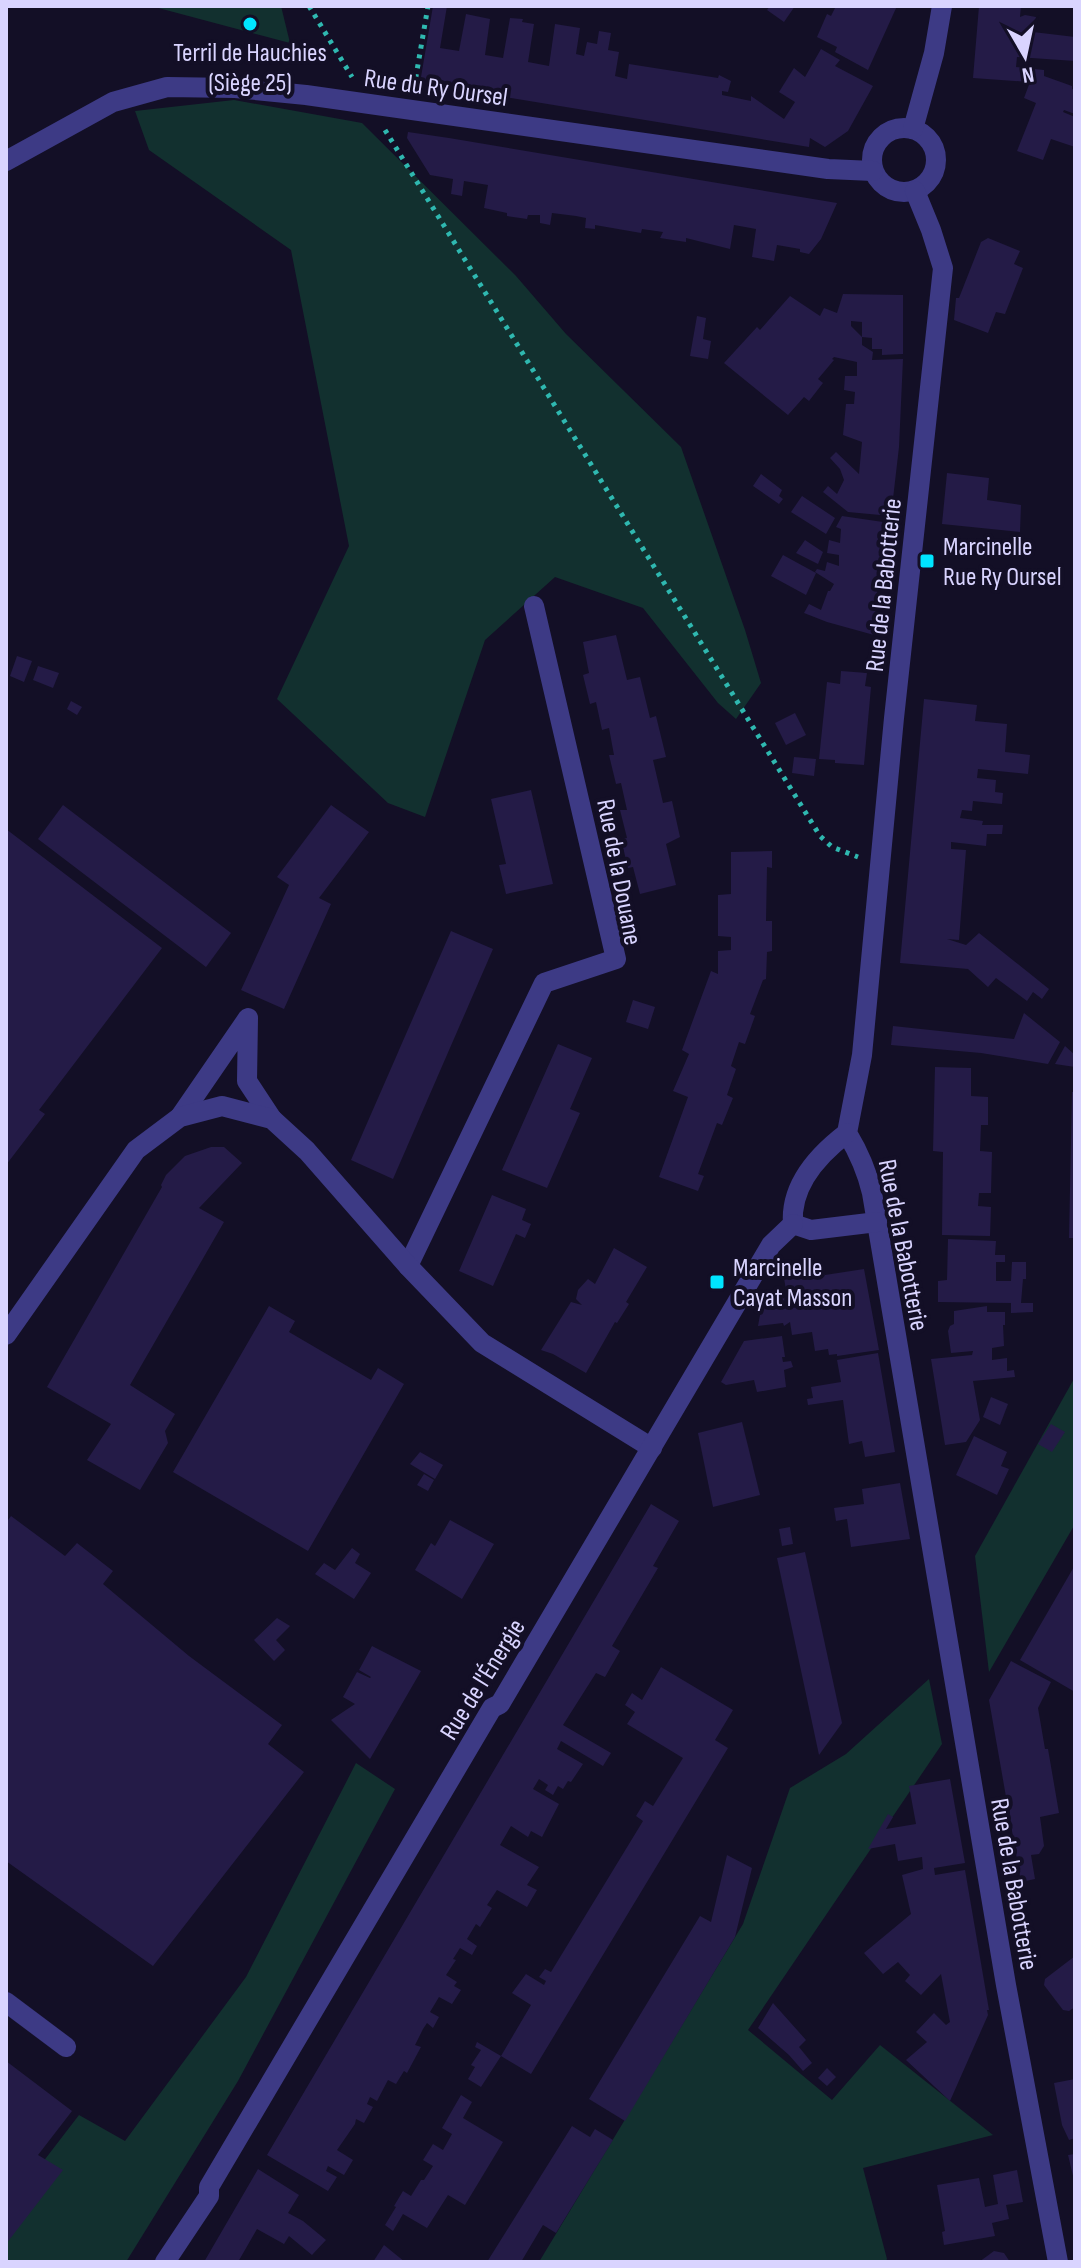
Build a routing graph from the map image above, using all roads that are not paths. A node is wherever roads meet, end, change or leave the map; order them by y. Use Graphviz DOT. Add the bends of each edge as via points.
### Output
graph roads {
  1 [pos="942,6"];
  2 [pos="913,129"];
  3 [pos="6,161"];
  4 [pos="873,171"];
  5 [pos="915,191"];
  6 [pos="534,606"];
  7 [pos="180,1117"];
  8 [pos="272,1119"];
  9 [pos="847,1133"];
  10 [pos="877,1222"];
  11 [pos="793,1224"];
  12 [pos="408,1266"];
  13 [pos="6,1335"];
  14 [pos="652,1448"];
  15 [pos="6,2002"];
  16 [pos="66,2047"];
  17 [pos="1057,2256"];
  18 [pos="1075,2259"];
  19 [pos="165,2262"];
  1 -- 2 [label="street"];
  2 -- 4 [label="street" via="897,128 878,140"];
  2 -- 5 [label="street" via="926,136 937,155 932,177"];
  3 -- 4 [label="street, Rue du Ry Oursel" via="113,102 167,87 235,88"];
  4 -- 5 [label="street" via="888,189"];
  5 -- 9 [label="street, Rue de la Babotterie" via="943,268 862,1055"];
  6 -- 12 [label="street, Rue de la Douane" via="616,959 544,983"];
  7 -- 8 [label="street" via="222,1106"];
  7 -- 8 [label="street" via="248,1018 247,1081"];
  7 -- 13 [label="street" via="136,1150"];
  8 -- 12 [label="street"];
  9 -- 10 [label="street, Rue de la Babotterie" via="868,1173"];
  9 -- 11 [label="street" via="805,1177 794,1197"];
  10 -- 11 [label="street" via="811,1230"];
  10 -- 17 [label="street, Rue de la Babotterie"];
  11 -- 14 [label="street, Rue de l'Énergie" via="771,1245"];
  12 -- 14 [label="street" via="482,1343"];
  14 -- 19 [label="street, Rue de l'Énergie"];
  15 -- 16 [label="street"];
  17 -- 18 [label="street"];
}
